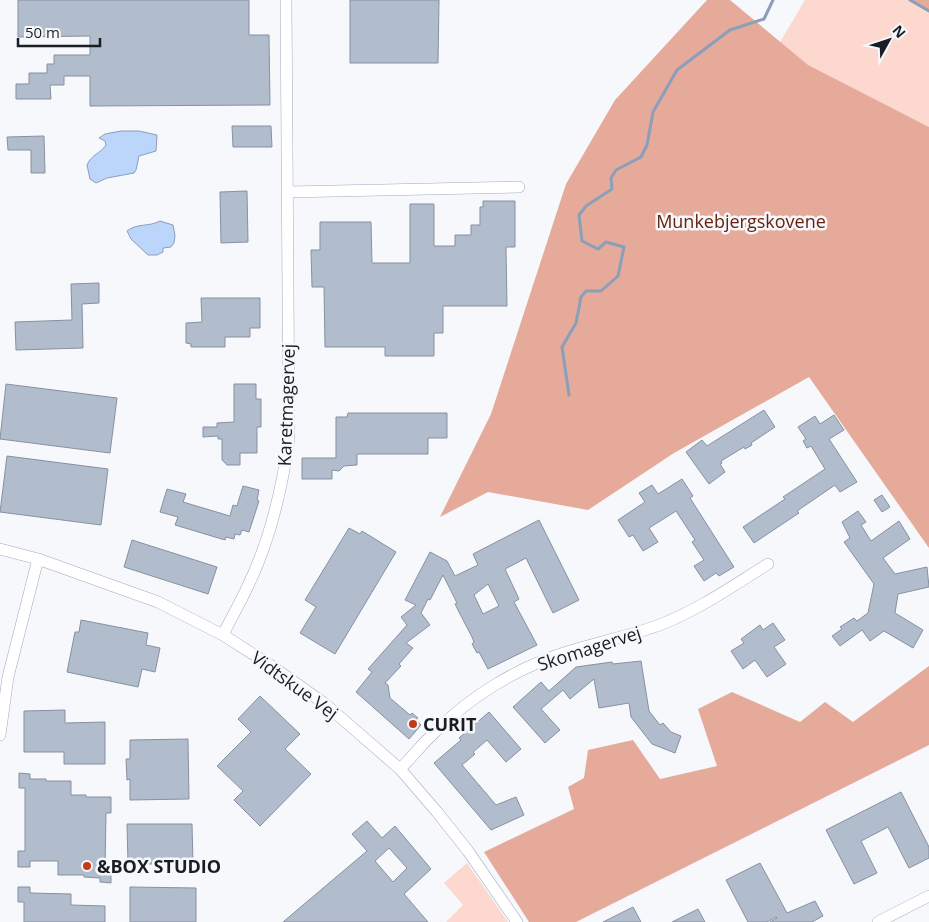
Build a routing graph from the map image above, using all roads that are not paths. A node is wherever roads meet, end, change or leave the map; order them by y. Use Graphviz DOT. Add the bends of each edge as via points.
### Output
graph roads {
  1 [pos="286,0"];
  2 [pos="519,187"];
  3 [pos="288,192"];
  4 [pos="0,549"];
  5 [pos="38,559"];
  6 [pos="768,564"];
  7 [pos="223,635"];
  8 [pos="0,735"];
  9 [pos="400,770"];
  10 [pos="929,896"];
  11 [pos="517,922"];
  12 [pos="878,922"];
  1 -- 3 [label="street, Karetmagervej"];
  2 -- 3 [label="street"];
  3 -- 7 [label="street, Karetmagervej" via="289,438 284,475 265,543 247,589"];
  4 -- 5 [label="street, Vidtskue Vej"];
  5 -- 7 [label="street, Vidtskue Vej" via="158,602"];
  5 -- 8 [label="street" via="8,676"];
  6 -- 9 [label="street, Skomagervej" via="695,608 663,623 564,653 498,683 436,730"];
  7 -- 9 [label="street, Vidtskue Vej" via="325,704"];
  9 -- 11 [label="street, Vidtskue Vej" via="468,851"];
  10 -- 12 [label="street"];
}
